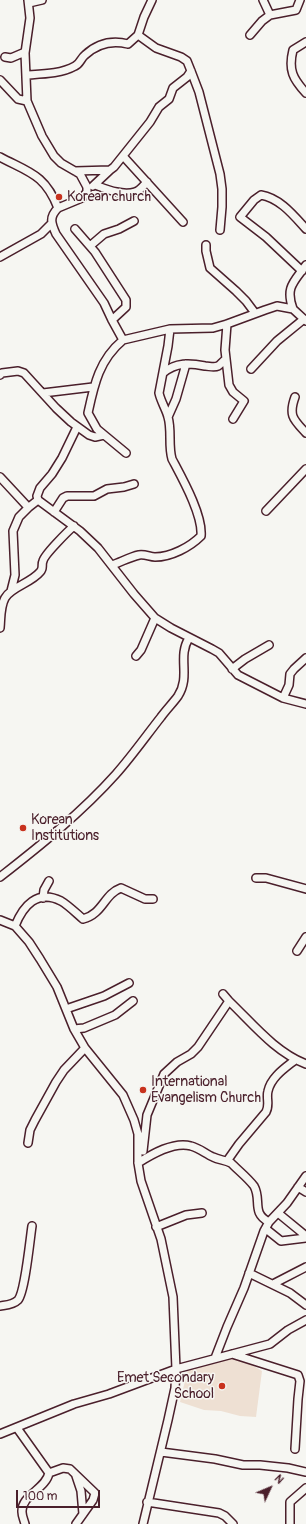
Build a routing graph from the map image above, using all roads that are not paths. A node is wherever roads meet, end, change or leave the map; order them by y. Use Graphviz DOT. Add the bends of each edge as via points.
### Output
graph roads {
  1 [pos="42,0"];
  2 [pos="152,0"];
  3 [pos="263,0"];
  4 [pos="300,0"];
  5 [pos="28,1"];
  6 [pos="270,15"];
  7 [pos="138,35"];
  8 [pos="250,35"];
  9 [pos="306,42"];
  10 [pos="25,52"];
  11 [pos="5,57"];
  12 [pos="191,71"];
  13 [pos="26,75"];
  14 [pos="0,80"];
  15 [pos="306,93"];
  16 [pos="27,101"];
  17 [pos="123,156"];
  18 [pos="0,157"];
  19 [pos="110,170"];
  20 [pos="75,171"];
  21 [pos="147,182"];
  22 [pos="94,185"];
  23 [pos="87,192"];
  24 [pos="58,208"];
  25 [pos="134,221"];
  26 [pos="183,222"];
  27 [pos="51,224"];
  28 [pos="76,229"];
  29 [pos="306,229"];
  30 [pos="220,230"];
  31 [pos="206,244"];
  32 [pos="90,246"];
  33 [pos="0,258"];
  34 [pos="304,268"];
  35 [pos="293,309"];
  36 [pos="255,313"];
  37 [pos="112,320"];
  38 [pos="305,320"];
  39 [pos="227,324"];
  40 [pos="170,329"];
  41 [pos="123,340"];
  42 [pos="225,360"];
  43 [pos="186,364"];
  44 [pos="251,369"];
  45 [pos="163,373"];
  46 [pos="0,375"];
  47 [pos="93,387"];
  48 [pos="43,394"];
  49 [pos="295,397"];
  50 [pos="168,417"];
  51 [pos="233,419"];
  52 [pos="77,427"];
  53 [pos="306,433"];
  54 [pos="104,435"];
  55 [pos="126,453"];
  56 [pos="306,468"];
  57 [pos="0,477"];
  58 [pos="134,484"];
  59 [pos="38,500"];
  60 [pos="29,507"];
  61 [pos="266,511"];
  62 [pos="54,512"];
  63 [pos="74,526"];
  64 [pos="112,565"];
  65 [pos="11,591"];
  66 [pos="155,618"];
  67 [pos="0,628"];
  68 [pos="190,638"];
  69 [pos="269,646"];
  70 [pos="136,656"];
  71 [pos="306,658"];
  72 [pos="232,669"];
  73 [pos="283,698"];
  74 [pos="306,704"];
  75 [pos="0,877"];
  76 [pos="256,878"];
  77 [pos="49,881"];
  78 [pos="306,889"];
  79 [pos="43,898"];
  80 [pos="152,899"];
  81 [pos="0,920"];
  82 [pos="15,926"];
  83 [pos="306,937"];
  84 [pos="297,951"];
  85 [pos="129,983"];
  86 [pos="223,994"];
  87 [pos="133,1001"];
  88 [pos="229,1002"];
  89 [pos="66,1009"];
  90 [pos="74,1029"];
  91 [pos="85,1048"];
  92 [pos="295,1060"];
  93 [pos="306,1064"];
  94 [pos="28,1143"];
  95 [pos="227,1161"];
  96 [pos="140,1162"];
  97 [pos="306,1176"];
  98 [pos="298,1187"];
  99 [pos="306,1192"];
  100 [pos="202,1213"];
  101 [pos="278,1213"];
  102 [pos="268,1225"];
  103 [pos="32,1226"];
  104 [pos="156,1227"];
  105 [pos="306,1237"];
  106 [pos="306,1267"];
  107 [pos="249,1273"];
  108 [pos="273,1284"];
  109 [pos="306,1305"];
  110 [pos="0,1306"];
  111 [pos="306,1320"];
  112 [pos="232,1354"];
  113 [pos="215,1358"];
  114 [pos="176,1369"];
  115 [pos="17,1428"];
  116 [pos="0,1434"];
  117 [pos="295,1450"];
  118 [pos="161,1452"];
  119 [pos="74,1472"];
  120 [pos="306,1472"];
  121 [pos="49,1473"];
  122 [pos="306,1488"];
  123 [pos="148,1502"];
  124 [pos="79,1519"];
  125 [pos="25,1524"];
  126 [pos="85,1524"];
  127 [pos="143,1524"];
  128 [pos="233,1524"];
  129 [pos="290,1524"];
  1 -- 5 [label="street"];
  2 -- 7 [label="street"];
  3 -- 6 [label="street"];
  4 -- 6 [label="street" via="298,8 293,11"];
  5 -- 10 [label="street" via="30,18"];
  6 -- 8 [label="street"];
  7 -- 12 [label="street" via="156,48 186,61"];
  7 -- 13 [label="street" via="128,44 117,41 102,43 86,54 76,66 68,69"];
  9 -- 15 [label="street" via="293,50 290,65 296,82"];
  10 -- 11 [label="street" via="11,58"];
  10 -- 13 [label="street"];
  12 -- 17 [label="street" via="173,88 168,99"];
  12 -- 30 [label="street" via="199,92 220,174"];
  13 -- 16 [label="street"];
  14 -- 16 [label="street" via="18,99"];
  16 -- 20 [label="street" via="54,156"];
  17 -- 19 [label="street"];
  17 -- 21 [label="street"];
  18 -- 24 [label="street" via="34,174 50,192"];
  19 -- 20 [label="street"];
  19 -- 22 [label="street"];
  20 -- 23 [label="street" via="80,174"];
  21 -- 22 [label="street" via="139,190 129,193"];
  21 -- 26 [label="street"];
  22 -- 23 [label="street"];
  23 -- 24 [label="street" via="77,201"];
  24 -- 27 [label="street" via="51,216"];
  25 -- 32 [label="street" via="104,234"];
  27 -- 33 [label="street" via="41,234"];
  27 -- 37 [label="street" via="104,303"];
  28 -- 32 [label="street"];
  29 -- 34 [label="street" via="278,202 266,196 254,200 240,217"];
  31 -- 36 [label="street" via="210,268 236,291"];
  32 -- 37 [label="street" via="126,300 126,306"];
  34 -- 35 [label="street" via="290,289 289,298"];
  35 -- 36 [label="street" via="277,306"];
  35 -- 38 [label="street"];
  36 -- 39 [label="street"];
  37 -- 41 [label="street"];
  38 -- 44 [label="street" via="277,341"];
  39 -- 40 [label="street" via="213,328"];
  39 -- 42 [label="street"];
  40 -- 41 [label="street"];
  40 -- 45 [label="street"];
  41 -- 47 [label="street" via="102,366"];
  42 -- 43 [label="street" via="214,367"];
  42 -- 51 [label="street" via="230,389 244,401"];
  43 -- 45 [label="street" via="173,366"];
  43 -- 50 [label="street"];
  45 -- 50 [label="street" via="159,393"];
  46 -- 48 [label="street" via="18,371 24,373"];
  47 -- 48 [label="street"];
  47 -- 54 [label="street" via="88,413 92,422"];
  48 -- 52 [label="street"];
  49 -- 53 [label="street" via="291,415"];
  50 -- 64 [label="street" via="170,452 195,507 201,536 180,550 156,557 133,556"];
  52 -- 54 [label="street" via="95,437"];
  52 -- 59 [label="street" via="62,458 40,488"];
  54 -- 55 [label="street"];
  56 -- 61 [label="street"];
  57 -- 60 [label="street"];
  58 -- 62 [label="street" via="107,489 94,496 67,496"];
  59 -- 60 [label="street"];
  59 -- 62 [label="street"];
  60 -- 65 [label="street" via="19,517 13,531 15,575"];
  62 -- 63 [label="street"];
  63 -- 64 [label="street"];
  63 -- 65 [label="street" via="43,560 39,573"];
  64 -- 66 [label="street" via="137,599"];
  65 -- 67 [label="street" via="5,597 1,610"];
  66 -- 68 [label="street"];
  66 -- 70 [label="street"];
  68 -- 72 [label="street" via="219,653"];
  68 -- 75 [label="street" via="183,652 185,672 179,694 148,734 116,774 85,806"];
  69 -- 72 [label="street"];
  71 -- 73 [label="street" via="290,674 289,685"];
  72 -- 73 [label="street" via="238,675"];
  73 -- 74 [label="street"];
  76 -- 78 [label="street" via="266,878"];
  77 -- 79 [label="street" via="45,885"];
  79 -- 80 [label="street" via="61,902 83,919 95,914 114,891 121,888 145,900"];
  79 -- 82 [label="street" via="26,906"];
  81 -- 82 [label="street"];
  82 -- 89 [label="street" via="30,942 50,974"];
  83 -- 84 [label="street"];
  85 -- 89 [label="street" via="104,996"];
  86 -- 88 [label="street"];
  87 -- 90 [label="street" via="116,1015 84,1028"];
  88 -- 92 [label="street" via="281,1051"];
  88 -- 96 [label="street" via="198,1047 164,1074 147,1115"];
  89 -- 90 [label="street"];
  90 -- 91 [label="street"];
  91 -- 94 [label="street" via="56,1082 30,1130"];
  91 -- 96 [label="street" via="118,1088 129,1107 138,1134"];
  92 -- 93 [label="street"];
  92 -- 95 [label="street" via="272,1082 268,1091 269,1107"];
  95 -- 96 [label="street" via="190,1146 178,1146 152,1154"];
  95 -- 102 [label="street" via="253,1185 257,1208"];
  96 -- 104 [label="street" via="145,1194"];
  97 -- 98 [label="street"];
  98 -- 99 [label="street"];
  98 -- 101 [label="street"];
  100 -- 104 [label="street" via="186,1215"];
  101 -- 102 [label="street"];
  101 -- 105 [label="street"];
  102 -- 105 [label="street" via="280,1241"];
  102 -- 107 [label="street"];
  103 -- 110 [label="street" via="18,1300 13,1304"];
  104 -- 114 [label="street" via="161,1239 173,1297"];
  106 -- 108 [label="street"];
  107 -- 108 [label="street"];
  107 -- 113 [label="street"];
  108 -- 109 [label="street"];
  111 -- 112 [label="street" via="270,1344"];
  112 -- 113 [label="street"];
  112 -- 117 [label="street" via="298,1375 300,1381"];
  113 -- 114 [label="street"];
  114 -- 115 [label="street" via="74,1404"];
  114 -- 118 [label="street" via="175,1388"];
  115 -- 116 [label="street"];
  115 -- 121 [label="street"];
  118 -- 120 [label="street"];
  118 -- 123 [label="street"];
  119 -- 121 [label="street" via="67,1468"];
  119 -- 124 [label="street" via="81,1491"];
  119 -- 124 [label="street" via="95,1493"];
  121 -- 125 [label="street" via="48,1479 22,1506"];
  122 -- 129 [label="street" via="290,1502"];
  123 -- 127 [label="street"];
  123 -- 128 [label="street" via="214,1512 225,1516"];
  124 -- 126 [label="street"];
}
